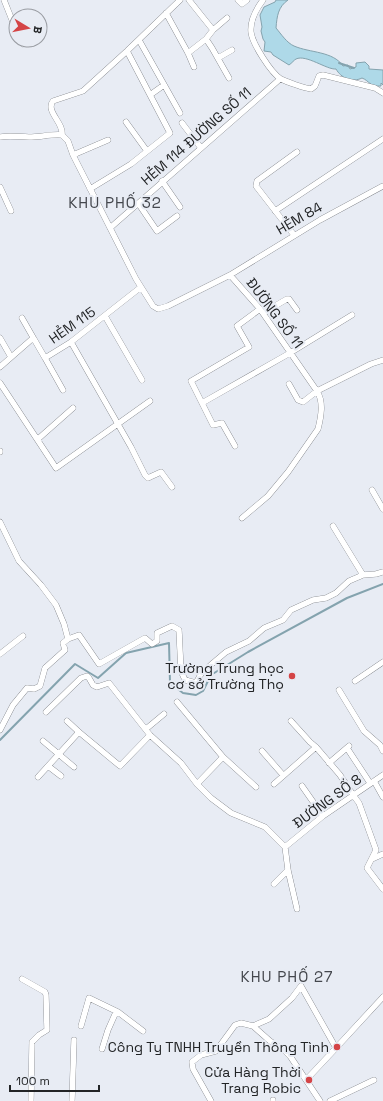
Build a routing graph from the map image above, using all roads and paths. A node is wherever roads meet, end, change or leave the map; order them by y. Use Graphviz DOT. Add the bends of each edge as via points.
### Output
graph roads {
  1 [pos="4,0"];
  2 [pos="179,0"];
  3 [pos="190,0"];
  4 [pos="238,0"];
  5 [pos="247,0"];
  6 [pos="263,0"];
  7 [pos="8,10"];
  8 [pos="166,13"];
  9 [pos="227,18"];
  10 [pos="213,30"];
  11 [pos="206,39"];
  12 [pos="139,40"];
  13 [pos="232,50"];
  14 [pos="128,51"];
  15 [pos="188,53"];
  16 [pos="218,58"];
  17 [pos="194,67"];
  18 [pos="229,78"];
  19 [pos="280,79"];
  20 [pos="164,85"];
  21 [pos="383,93"];
  22 [pos="150,95"];
  23 [pos="180,113"];
  24 [pos="126,122"];
  25 [pos="182,123"];
  26 [pos="62,135"];
  27 [pos="0,137"];
  28 [pos="383,139"];
  29 [pos="108,140"];
  30 [pos="202,148"];
  31 [pos="147,151"];
  32 [pos="296,152"];
  33 [pos="73,155"];
  34 [pos="162,181"];
  35 [pos="0,187"];
  36 [pos="382,187"];
  37 [pos="90,189"];
  38 [pos="138,203"];
  39 [pos="180,207"];
  40 [pos="10,211"];
  41 [pos="275,211"];
  42 [pos="177,216"];
  43 [pos="110,228"];
  44 [pos="294,235"];
  45 [pos="230,275"];
  46 [pos="141,287"];
  47 [pos="297,310"];
  48 [pos="261,311"];
  49 [pos="352,315"];
  50 [pos="105,316"];
  51 [pos="22,318"];
  52 [pos="0,338"];
  53 [pos="34,339"];
  54 [pos="71,342"];
  55 [pos="290,353"];
  56 [pos="11,357"];
  57 [pos="45,358"];
  58 [pos="383,360"];
  59 [pos="0,367"];
  60 [pos="142,380"];
  61 [pos="0,383"];
  62 [pos="289,384"];
  63 [pos="63,390"];
  64 [pos="317,391"];
  65 [pos="150,401"];
  66 [pos="202,404"];
  67 [pos="73,408"];
  68 [pos="118,424"];
  69 [pos="38,439"];
  70 [pos="236,446"];
  71 [pos="172,487"];
  72 [pos="372,490"];
  73 [pos="383,509"];
  74 [pos="242,518"];
  75 [pos="0,522"];
  76 [pos="334,526"];
  77 [pos="383,572"];
  78 [pos="363,574"];
  79 [pos="23,636"];
  80 [pos="68,639"];
  81 [pos="0,654"];
  82 [pos="383,662"];
  83 [pos="355,681"];
  84 [pos="339,690"];
  85 [pos="177,702"];
  86 [pos="46,712"];
  87 [pos="164,714"];
  88 [pos="67,721"];
  89 [pos="291,721"];
  90 [pos="146,729"];
  91 [pos="0,730"];
  92 [pos="79,732"];
  93 [pos="150,735"];
  94 [pos="43,741"];
  95 [pos="316,747"];
  96 [pos="262,751"];
  97 [pos="383,751"];
  98 [pos="59,754"];
  99 [pos="223,757"];
  100 [pos="329,763"];
  101 [pos="48,766"];
  102 [pos="74,767"];
  103 [pos="283,775"];
  104 [pos="383,775"];
  105 [pos="61,776"];
  106 [pos="38,777"];
  107 [pos="372,782"];
  108 [pos="197,784"];
  109 [pos="274,784"];
  110 [pos="302,786"];
  111 [pos="256,787"];
  112 [pos="353,795"];
  113 [pos="383,797"];
  114 [pos="323,816"];
  115 [pos="285,847"];
  116 [pos="383,854"];
  117 [pos="372,859"];
  118 [pos="288,870"];
  119 [pos="274,884"];
  120 [pos="383,889"];
  121 [pos="297,910"];
  122 [pos="22,979"];
  123 [pos="383,997"];
  124 [pos="116,1012"];
  125 [pos="81,1026"];
  126 [pos="253,1026"];
  127 [pos="143,1031"];
  128 [pos="74,1040"];
  129 [pos="336,1048"];
  130 [pos="102,1049"];
  131 [pos="306,1080"];
  132 [pos="374,1080"];
  133 [pos="31,1101"];
  134 [pos="72,1101"];
  135 [pos="211,1101"];
  136 [pos="320,1101"];
  137 [pos="330,1101"];
  1 -- 7 [label="street"];
  2 -- 8 [label="street"];
  3 -- 10 [label="street"];
  4 -- 5 [label="street" via="242,4"];
  6 -- 19 [label="street" via="257,10 251,32 268,66"];
  8 -- 12 [label="street"];
  8 -- 15 [label="street"];
  9 -- 10 [label="street"];
  10 -- 11 [label="street"];
  11 -- 15 [label="street"];
  11 -- 16 [label="street"];
  12 -- 14 [label="street"];
  12 -- 20 [label="street"];
  13 -- 16 [label="street"];
  14 -- 22 [label="street"];
  14 -- 26 [label="street, ĐƯỜNG SỐ 11" via="83,91 51,103"];
  15 -- 17 [label="street"];
  16 -- 18 [label="street"];
  19 -- 21 [label="street" via="311,89 319,76 323,75 375,88"];
  19 -- 30 [label="street, HẺM 114 ĐƯỜNG SỐ 11"];
  20 -- 22 [label="street"];
  20 -- 23 [label="street"];
  22 -- 31 [label="street" via="170,133"];
  24 -- 31 [label="street"];
  25 -- 30 [label="street"];
  26 -- 27 [label="street"];
  26 -- 33 [label="street, ĐƯỜNG SỐ 11" via="68,141"];
  28 -- 41 [label="street"];
  29 -- 33 [label="street"];
  30 -- 34 [label="street, HẺM 114 ĐƯỜNG SỐ 11"];
  31 -- 37 [label="street"];
  32 -- 41 [label="street" via="257,180 256,186"];
  33 -- 37 [label="street, ĐƯỜNG SỐ 11"];
  34 -- 38 [label="street, HẺM 114 ĐƯỜNG SỐ 11"];
  34 -- 39 [label="street"];
  35 -- 40 [label="street"];
  36 -- 44 [label="street, HẺM 84"];
  37 -- 43 [label="street, ĐƯỜNG SỐ 11"];
  38 -- 42 [label="street" via="157,231"];
  38 -- 43 [label="street, HẺM 114 ĐƯỜNG SỐ 11"];
  41 -- 44 [label="street"];
  43 -- 46 [label="street, ĐƯỜNG SỐ 11"];
  44 -- 45 [label="street, HẺM 84"];
  45 -- 46 [label="street, ĐƯỜNG SỐ 11" via="158,309 153,306"];
  45 -- 48 [label="street, ĐƯỜNG SỐ 11"];
  46 -- 50 [label="street, HẺM 115"];
  47 -- 48 [label="street" via="290,299 287,299"];
  48 -- 55 [label="street, ĐƯỜNG SỐ 11"];
  48 -- 66 [label="street" via="236,326 249,347 191,381"];
  49 -- 55 [label="street"];
  50 -- 54 [label="street, HẺM 115"];
  50 -- 60 [label="street"];
  51 -- 53 [label="street"];
  52 -- 56 [label="street"];
  53 -- 56 [label="street"];
  53 -- 57 [label="street"];
  54 -- 57 [label="street, HẺM 115"];
  54 -- 68 [label="street"];
  55 -- 64 [label="street, ĐƯỜNG SỐ 11"];
  55 -- 66 [label="street"];
  56 -- 59 [label="street"];
  57 -- 63 [label="street, HẺM 115"];
  58 -- 64 [label="street"];
  61 -- 69 [label="street"];
  62 -- 64 [label="street" via="302,402"];
  64 -- 74 [label="street" via="321,413 318,429 268,496"];
  65 -- 68 [label="street"];
  66 -- 70 [label="street" via="213,425 222,423"];
  67 -- 69 [label="street"];
  68 -- 69 [label="street" via="56,468"];
  68 -- 71 [label="street" via="146,477 161,472"];
  72 -- 73 [label="street"];
  75 -- 80 [label="street" via="19,561 56,605"];
  76 -- 78 [label="street"];
  77 -- 78 [label="street"];
  78 -- 80 [label="street" via="348,581 336,593 326,598 313,600 290,610 283,620 264,628 249,641 226,652 201,674 196,683 185,680 181,671 179,630 172,626 157,633 156,641 152,644 145,638 99,664 79,635"];
  79 -- 81 [label="street"];
  80 -- 91 [label="street" via="63,642 65,650 45,668 40,686 34,690 27,688 13,705"];
  82 -- 83 [label="street"];
  84 -- 97 [label="street" via="364,731"];
  85 -- 99 [label="street"];
  86 -- 90 [label="street" via="81,678 87,676 97,687 109,683"];
  87 -- 90 [label="street"];
  88 -- 92 [label="street"];
  89 -- 95 [label="street, ĐƯỜNG SỐ 8"];
  90 -- 93 [label="street"];
  92 -- 93 [label="street" via="120,766"];
  92 -- 98 [label="street"];
  93 -- 108 [label="street" via="181,763"];
  94 -- 98 [label="street"];
  95 -- 100 [label="street, ĐƯỜNG SỐ 8"];
  95 -- 103 [label="street"];
  96 -- 103 [label="street"];
  98 -- 101 [label="street"];
  98 -- 102 [label="street"];
  99 -- 108 [label="street"];
  99 -- 111 [label="street"];
  100 -- 107 [label="street" via="348,747"];
  100 -- 112 [label="street, ĐƯỜNG SỐ 8"];
  101 -- 105 [label="street"];
  101 -- 106 [label="street"];
  103 -- 109 [label="street"];
  104 -- 107 [label="street, ĐƯỜNG SỐ 8"];
  107 -- 112 [label="street, ĐƯỜNG SỐ 8"];
  107 -- 113 [label="street"];
  108 -- 115 [label="street" via="231,813 265,827"];
  110 -- 114 [label="street"];
  112 -- 114 [label="street, ĐƯỜNG SỐ 8"];
  112 -- 117 [label="street, ĐƯỜNG SỐ 8" via="359,803 376,850"];
  114 -- 115 [label="street, ĐƯỜNG SỐ 8"];
  115 -- 118 [label="street"];
  116 -- 117 [label="street"];
  117 -- 120 [label="street, ĐƯỜNG SỐ 8" via="367,868"];
  118 -- 119 [label="street"];
  118 -- 121 [label="street"];
  122 -- 133 [label="street" via="46,995 47,1030 32,1042"];
  123 -- 129 [label="street"];
  124 -- 125 [label="street" via="89,998"];
  124 -- 127 [label="street"];
  124 -- 130 [label="street"];
  126 -- 129 [label="street" via="269,1019 301,986"];
  126 -- 131 [label="street" via="284,1050"];
  126 -- 135 [label="street" via="241,1023 235,1025 216,1051 192,1062 193,1069"];
  128 -- 134 [label="street"];
  129 -- 131 [label="street"];
  131 -- 136 [label="street"];
  132 -- 137 [label="street"];
}
